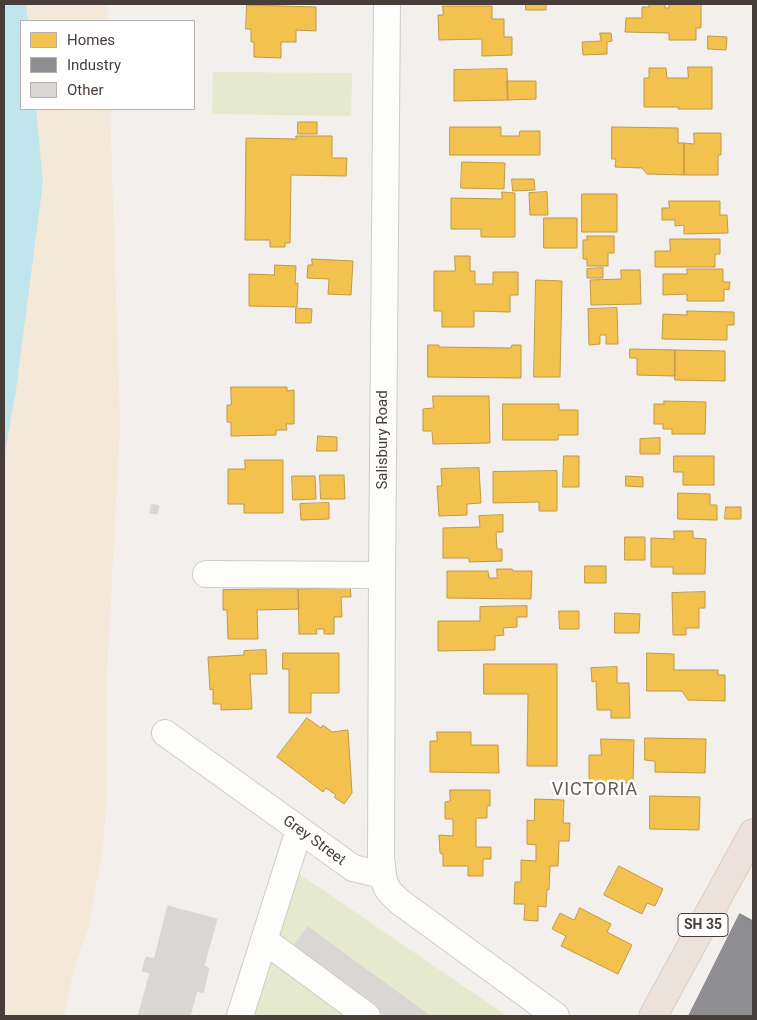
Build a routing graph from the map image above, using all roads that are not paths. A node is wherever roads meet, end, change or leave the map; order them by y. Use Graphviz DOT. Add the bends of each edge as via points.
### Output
graph roads {
  1 [pos="387,4"];
  2 [pos="206,574"];
  3 [pos="382,576"];
  4 [pos="165,732"];
  5 [pos="299,830"];
  6 [pos="753,833"];
  7 [pos="383,875"];
  8 [pos="264,940"];
  9 [pos="240,1016"];
  10 [pos="367,1016"];
  11 [pos="556,1016"];
  12 [pos="653,1016"];
  1 -- 3 [label="street, Salisbury Road"];
  2 -- 3 [label="street"];
  3 -- 7 [label="street, Salisbury Road"];
  4 -- 5 [label="street, Grey Street"];
  5 -- 7 [label="street, Grey Street" via="353,868"];
  5 -- 8 [label="street"];
  6 -- 12 [label="highway, SH 35"];
  7 -- 11 [label="street" via="384,885 391,895"];
  8 -- 9 [label="street"];
  8 -- 10 [label="street"];
}
